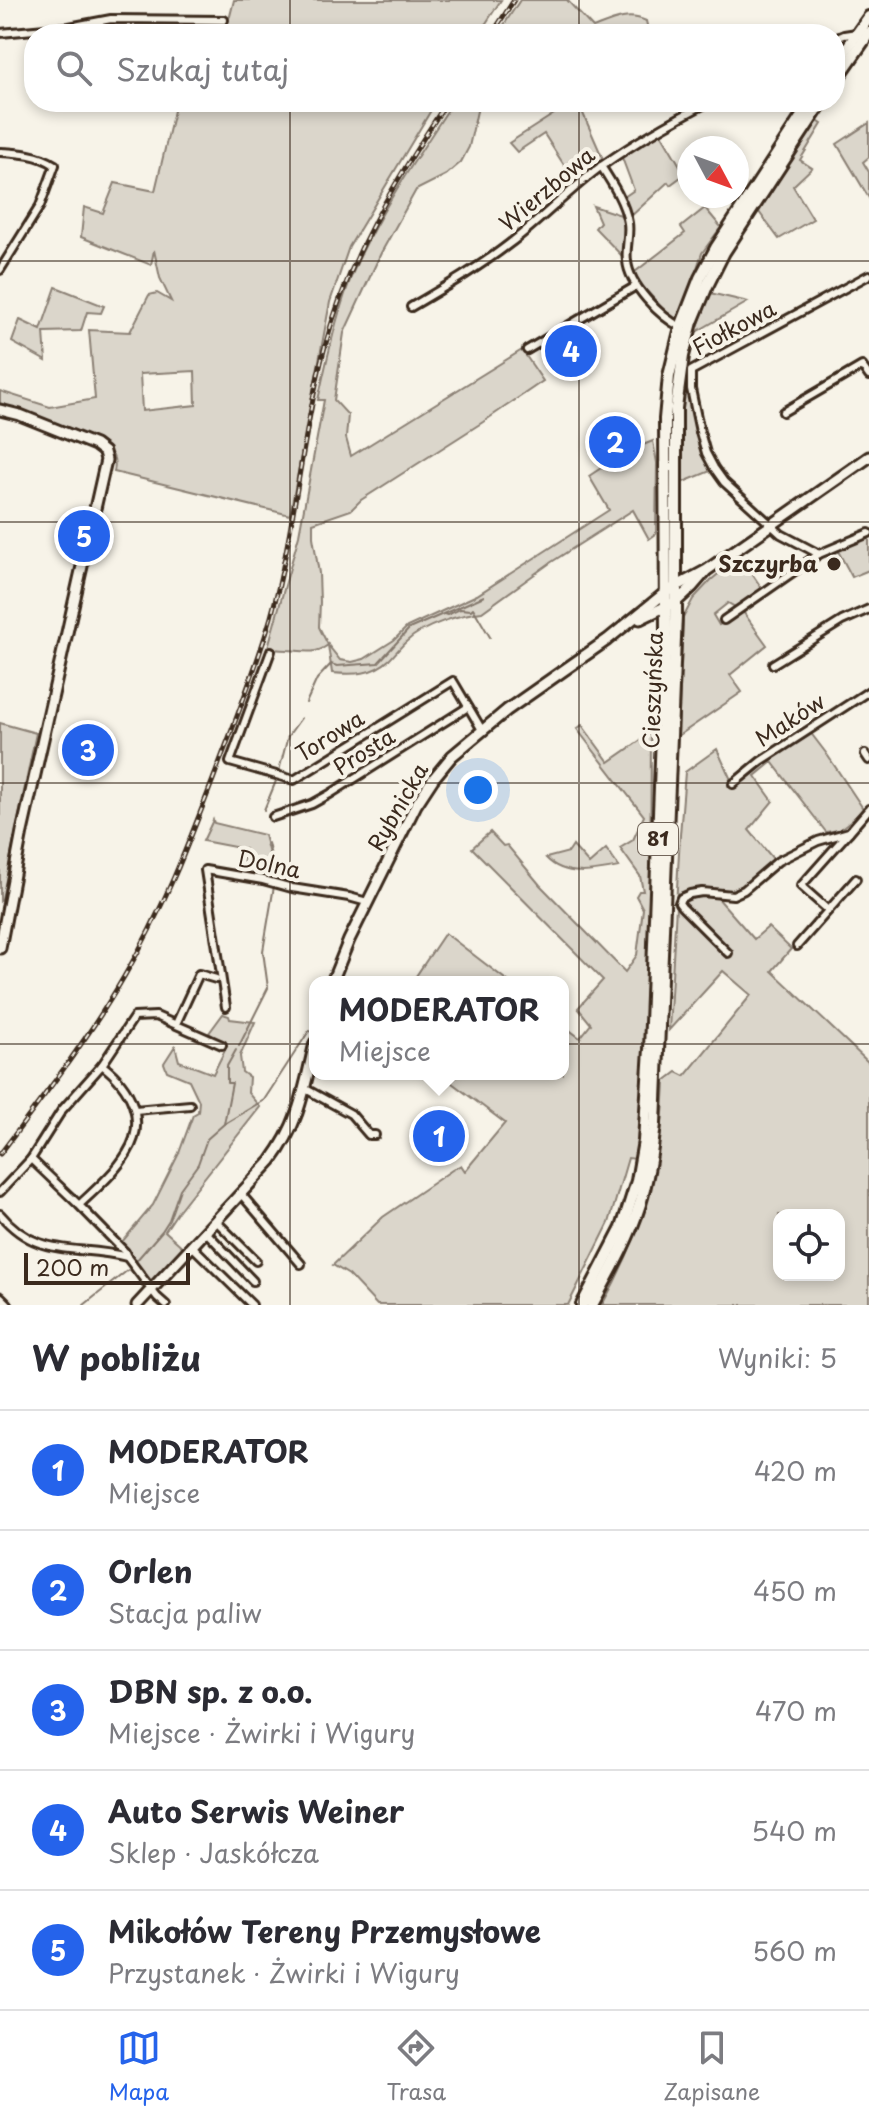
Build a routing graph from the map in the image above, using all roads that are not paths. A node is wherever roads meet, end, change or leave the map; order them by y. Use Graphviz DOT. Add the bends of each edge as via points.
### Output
graph roads {
  1 [pos="869,17"];
  2 [pos="224,20"];
  3 [pos="85,24"];
  4 [pos="24,31"];
  5 [pos="0,33"];
  6 [pos="863,33"];
  7 [pos="845,54"];
  8 [pos="845,64"];
  9 [pos="690,112"];
  10 [pos="804,112"];
  11 [pos="815,112"];
  12 [pos="0,152"];
  13 [pos="601,166"];
  14 [pos="0,270"];
  15 [pos="869,275"];
  16 [pos="636,286"];
  17 [pos="411,307"];
  18 [pos="681,327"];
  19 [pos="527,350"];
  20 [pos="869,376"];
  21 [pos="0,410"];
  22 [pos="783,412"];
  23 [pos="869,457"];
  24 [pos="772,524"];
  25 [pos="869,533"];
  26 [pos="819,554"];
  27 [pos="676,563"];
  28 [pos="707,570"];
  29 [pos="695,575"];
  30 [pos="671,589"];
  31 [pos="671,603"];
  32 [pos="869,609"];
  33 [pos="644,618"];
  34 [pos="724,620"];
  35 [pos="620,630"];
  36 [pos="666,630"];
  37 [pos="271,651"];
  38 [pos="773,664"];
  39 [pos="869,691"];
  40 [pos="468,707"];
  41 [pos="482,730"];
  42 [pos="733,784"];
  43 [pos="869,809"];
  44 [pos="273,817"];
  45 [pos="849,832"];
  46 [pos="856,879"];
  47 [pos="367,902"];
  48 [pos="828,910"];
  49 [pos="2,916"];
  50 [pos="797,946"];
  51 [pos="0,948"];
  52 [pos="728,953"];
  53 [pos="335,976"];
  54 [pos="216,979"];
  55 [pos="226,1007"];
  56 [pos="176,1024"];
  57 [pos="222,1045"];
  58 [pos="102,1065"];
  59 [pos="309,1068"];
  60 [pos="304,1088"];
  61 [pos="190,1105"];
  62 [pos="135,1110"];
  63 [pos="375,1135"];
  64 [pos="31,1159"];
  65 [pos="0,1192"];
  66 [pos="241,1194"];
  67 [pos="79,1205"];
  68 [pos="0,1214"];
  69 [pos="216,1221"];
  70 [pos="206,1232"];
  71 [pos="116,1243"];
  72 [pos="192,1246"];
  73 [pos="108,1252"];
  74 [pos="127,1257"];
  75 [pos="256,1261"];
  76 [pos="301,1264"];
  77 [pos="253,1281"];
  78 [pos="151,1289"];
  79 [pos="0,1298"];
  80 [pos="7,1305"];
  81 [pos="137,1305"];
  82 [pos="166,1305"];
  83 [pos="252,1305"];
  84 [pos="582,1305"];
  85 [pos="592,1305"];
  1 -- 6 [label="main road"];
  2 -- 3 [label="street" via="111,19"];
  4 -- 5 [label="street"];
  6 -- 7 [label="main road"];
  6 -- 8 [label="main road"];
  9 -- 13 [label="street, Wierzbowa"];
  10 -- 18 [label="main road, Cieszyńska / 81" via="716,248"];
  11 -- 27 [label="main road, Cieszyńska / 81" via="724,252 692,322 676,408"];
  12 -- 14 [label="street" via="55,165 40,206"];
  13 -- 16 [label="street" via="628,223 627,264"];
  13 -- 17 [label="street, Wierzbowa" via="474,271"];
  15 -- 24 [label="street, Fiołkowa" via="691,371 706,453 724,482"];
  16 -- 18 [label="street" via="669,322"];
  16 -- 19 [label="street"];
  18 -- 30 [label="main road, Cieszyńska / 81" via="665,419"];
  20 -- 22 [label="street" via="862,366"];
  21 -- 49 [label="street" via="95,445 106,460"];
  23 -- 24 [label="street"];
  24 -- 26 [label="street"];
  24 -- 28 [label="street"];
  25 -- 26 [label="street"];
  26 -- 34 [label="street"];
  27 -- 29 [label="street"];
  27 -- 30 [label="main road, Cieszyńska / 81"];
  28 -- 29 [label="street, Rybnicka"];
  28 -- 31 [label="street, Rybnicka"];
  29 -- 30 [label="street, Rybnicka"];
  30 -- 31 [label="main road, Cieszyńska / 81"];
  30 -- 35 [label="street, Rybnicka"];
  31 -- 33 [label="street, Rybnicka"];
  31 -- 36 [label="main road, Cieszyńska / 81"];
  31 -- 85 [label="main road, Cieszyńska / 81" via="655,1124 638,1212"];
  32 -- 38 [label="street"];
  33 -- 35 [label="street, Rybnicka"];
  33 -- 36 [label="street" via="657,620"];
  35 -- 41 [label="street, Rybnicka"];
  36 -- 84 [label="main road, Cieszyńska / 81" via="644,1141 622,1228"];
  37 -- 40 [label="street, Torowa" via="230,762 294,780 453,681"];
  39 -- 42 [label="street, Maków"];
  40 -- 41 [label="street, Torowa"];
  40 -- 44 [label="street, Prosta" via="330,794"];
  41 -- 47 [label="street, Rybnicka" via="426,787"];
  43 -- 45 [label="street"];
  45 -- 48 [label="street" via="801,886"];
  45 -- 52 [label="street" via="778,861 733,895 702,892 681,898 682,907"];
  46 -- 48 [label="street"];
  47 -- 53 [label="street, Rybnicka"];
  47 -- 55 [label="street, Dolna" via="205,870"];
  48 -- 50 [label="street"];
  49 -- 51 [label="street"];
  54 -- 56 [label="street" via="199,974"];
  56 -- 57 [label="street"];
  56 -- 58 [label="street" via="156,1016 134,1017"];
  58 -- 62 [label="street" via="116,1075"];
  58 -- 64 [label="street" via="62,1110"];
  59 -- 60 [label="street"];
  60 -- 63 [label="street" via="351,1114"];
  60 -- 66 [label="street" via="284,1144"];
  61 -- 62 [label="street"];
  62 -- 67 [label="street" via="127,1155"];
  64 -- 65 [label="street"];
  64 -- 67 [label="street"];
  66 -- 69 [label="street"];
  66 -- 76 [label="street"];
  67 -- 71 [label="street"];
  68 -- 73 [label="street" via="36,1243"];
  69 -- 70 [label="street"];
  69 -- 75 [label="street"];
  70 -- 72 [label="street"];
  70 -- 77 [label="street"];
  71 -- 73 [label="street"];
  71 -- 74 [label="street"];
  72 -- 78 [label="street"];
  72 -- 83 [label="street"];
  73 -- 74 [label="street"];
  74 -- 78 [label="street"];
  78 -- 81 [label="street"];
  78 -- 82 [label="street"];
  79 -- 80 [label="street"];
}
